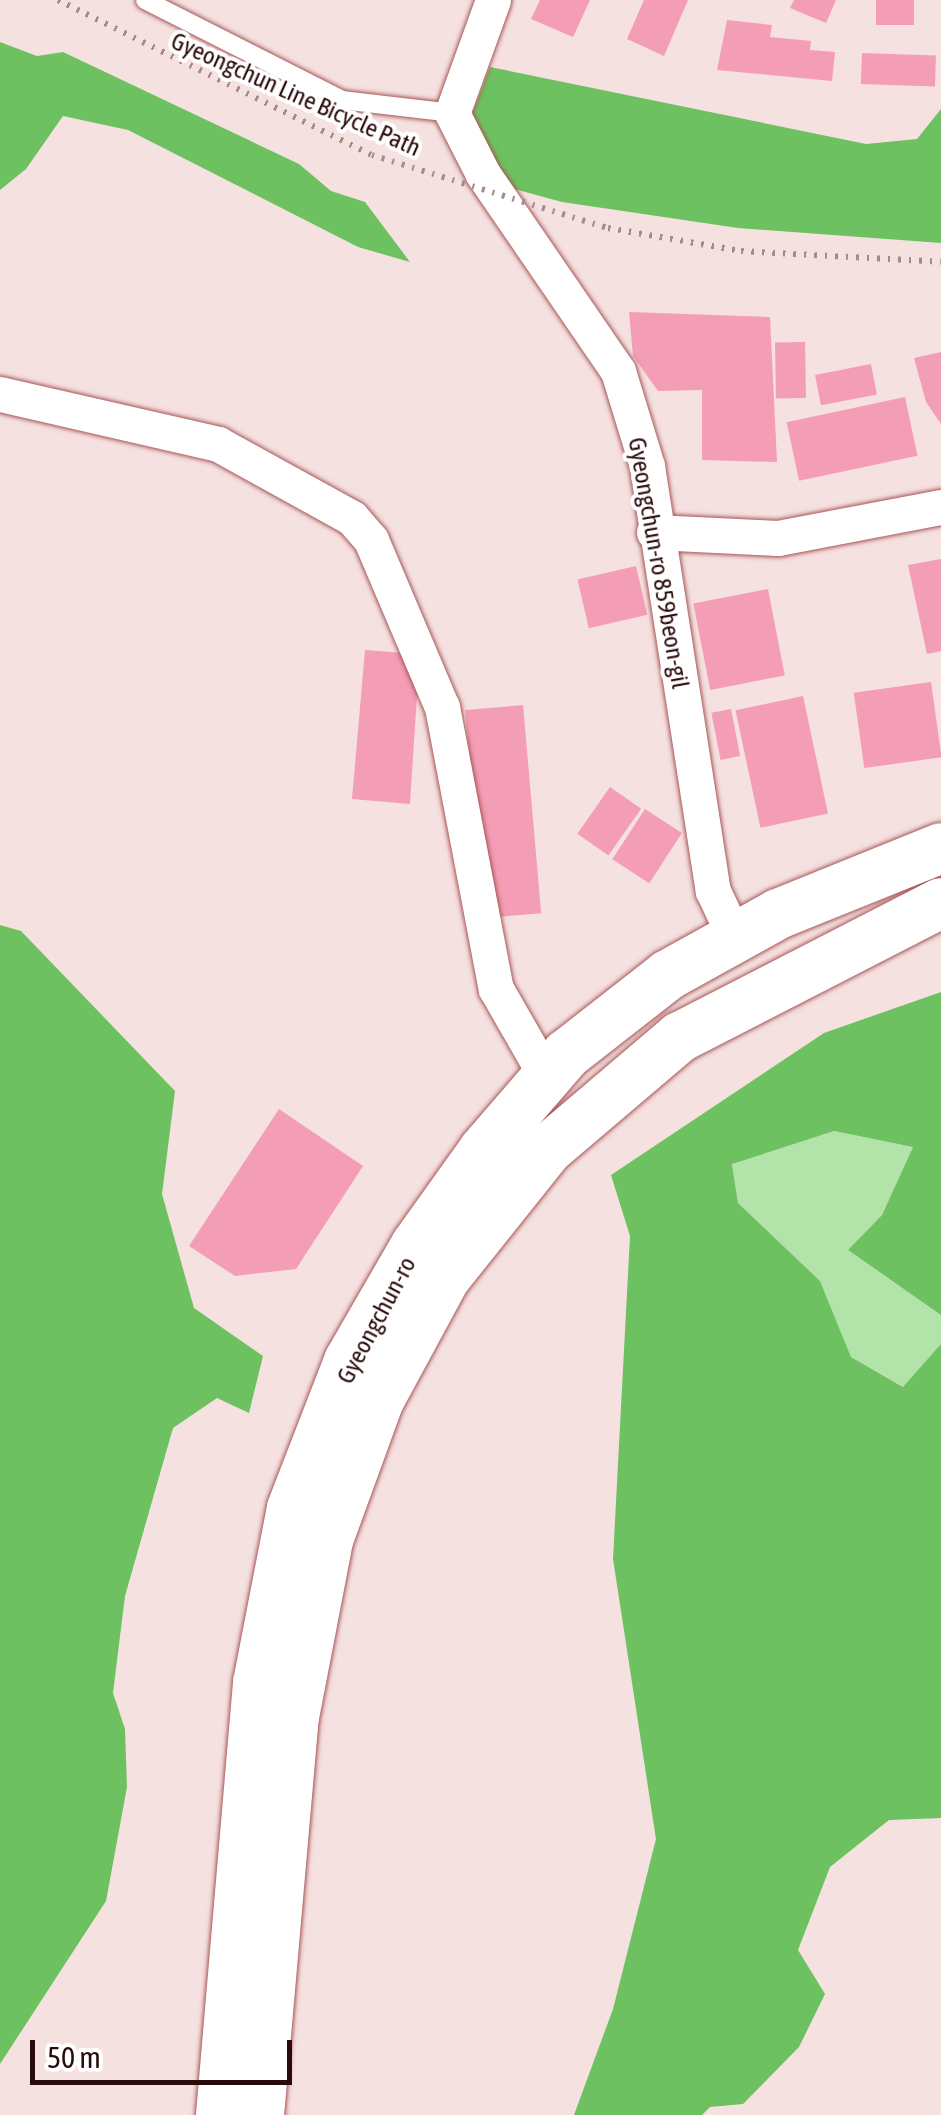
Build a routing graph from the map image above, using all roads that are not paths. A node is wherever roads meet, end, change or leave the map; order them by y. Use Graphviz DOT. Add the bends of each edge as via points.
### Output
graph roads {
  1 [pos="145,0"];
  2 [pos="494,0"];
  3 [pos="452,113"];
  4 [pos="0,394"];
  5 [pos="941,507"];
  6 [pos="654,532"];
  7 [pos="941,848"];
  8 [pos="941,903"];
  9 [pos="736,938"];
  10 [pos="547,1078"];
  11 [pos="221,2115"];
  12 [pos="260,2115"];
  1 -- 3 [label="lane" via="342,100"];
  2 -- 3 [label="street"];
  3 -- 6 [label="street, Gyeongchun-ro 859beon-gil" via="483,174 618,371 648,466"];
  4 -- 10 [label="street" via="218,444 352,518 370,540 442,707 496,989"];
  5 -- 6 [label="street" via="778,538"];
  6 -- 9 [label="street, Gyeongchun-ro 859beon-gil" via="713,891"];
  7 -- 9 [label="street, Gyeongchun-ro"];
  8 -- 12 [label="street, Gyeongchun-ro" via="680,1036 547,1150 445,1278 379,1400 328,1540 294,1717"];
  9 -- 10 [label="street, Gyeongchun-ro" via="668,976 567,1054"];
  10 -- 11 [label="street, Gyeongchun-ro" via="416,1245 348,1361 292,1508 258,1683"];
}
